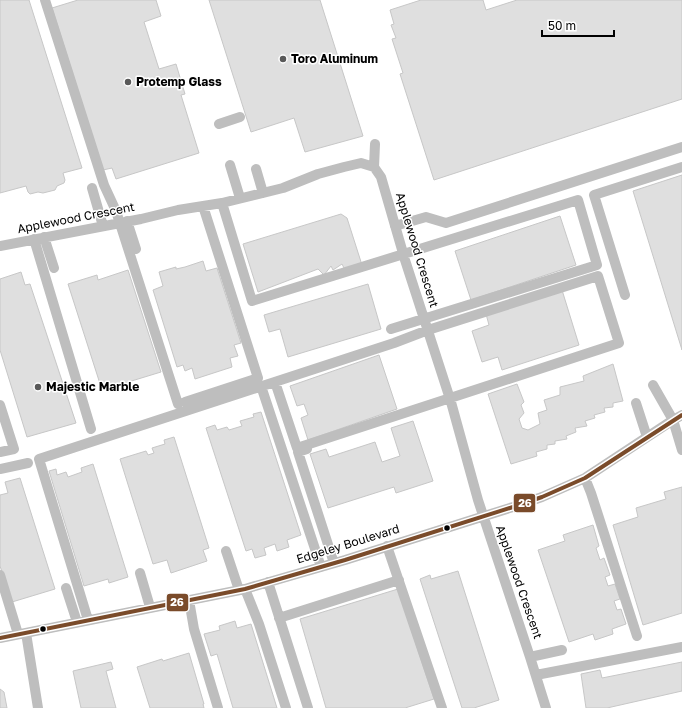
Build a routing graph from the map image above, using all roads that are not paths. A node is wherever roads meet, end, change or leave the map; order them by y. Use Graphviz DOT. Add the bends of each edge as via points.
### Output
graph roads {
  1 [pos="45,0"];
  2 [pos="240,117"];
  3 [pos="219,124"];
  4 [pos="375,144"];
  5 [pos="682,147"];
  6 [pos="230,165"];
  7 [pos="374,167"];
  8 [pos="682,167"];
  9 [pos="256,169"];
  10 [pos="92,188"];
  11 [pos="263,193"];
  12 [pos="240,198"];
  13 [pos="111,199"];
  14 [pos="96,203"];
  15 [pos="222,203"];
  16 [pos="203,206"];
  17 [pos="124,222"];
  18 [pos="103,226"];
  19 [pos="395,226"];
  20 [pos="39,238"];
  21 [pos="0,246"];
  22 [pos="136,249"];
  23 [pos="404,254"];
  24 [pos="54,268"];
  25 [pos="625,295"];
  26 [pos="424,318"];
  27 [pos="391,329"];
  28 [pos="428,330"];
  29 [pos="275,382"];
  30 [pos="653,385"];
  31 [pos="261,386"];
  32 [pos="481,393"];
  33 [pos="450,400"];
  34 [pos="636,402"];
  35 [pos="0,405"];
  36 [pos="677,418"];
  37 [pos="91,429"];
  38 [pos="646,437"];
  39 [pos="682,450"];
  40 [pos="0,452"];
  41 [pos="28,463"];
  42 [pos="0,469"];
  43 [pos="585,478"];
  44 [pos="483,516"];
  45 [pos="388,546"];
  46 [pos="226,550"];
  47 [pos="334,563"];
  48 [pos="321,567"];
  49 [pos="140,574"];
  50 [pos="0,575"];
  51 [pos="399,580"];
  52 [pos="268,582"];
  53 [pos="66,588"];
  54 [pos="242,590"];
  55 [pos="1,596"];
  56 [pos="189,600"];
  57 [pos="150,607"];
  58 [pos="279,618"];
  59 [pos="88,620"];
  60 [pos="77,622"];
  61 [pos="19,634"];
  62 [pos="637,636"];
  63 [pos="0,638"];
  64 [pos="682,646"];
  65 [pos="562,650"];
  66 [pos="530,657"];
  67 [pos="536,675"];
  68 [pos="38,708"];
  69 [pos="218,708"];
  70 [pos="286,708"];
  71 [pos="308,708"];
  72 [pos="442,708"];
  73 [pos="546,708"];
  1 -- 13 [label="street" via="104,185"];
  2 -- 3 [label="street"];
  4 -- 7 [label="street"];
  5 -- 19 [label="street" via="446,223 426,216"];
  6 -- 12 [label="street"];
  7 -- 11 [label="street, Applewood Crescent" via="361,163 344,166"];
  7 -- 19 [label="street, Applewood Crescent" via="381,177"];
  8 -- 25 [label="street" via="594,195"];
  9 -- 11 [label="street"];
  10 -- 14 [label="street"];
  11 -- 12 [label="street, Applewood Crescent"];
  12 -- 15 [label="street, Applewood Crescent"];
  13 -- 14 [label="street"];
  13 -- 17 [label="street"];
  14 -- 18 [label="street"];
  15 -- 16 [label="street, Applewood Crescent"];
  15 -- 23 [label="street" via="252,301"];
  16 -- 17 [label="street, Applewood Crescent"];
  16 -- 17 [label="street" via="258,378 181,403"];
  17 -- 18 [label="street, Applewood Crescent"];
  17 -- 22 [label="street"];
  18 -- 20 [label="street, Applewood Crescent"];
  19 -- 23 [label="street, Applewood Crescent"];
  20 -- 21 [label="street, Applewood Crescent"];
  20 -- 24 [label="street"];
  20 -- 37 [label="street"];
  23 -- 26 [label="street, Applewood Crescent"];
  23 -- 26 [label="street" via="578,200 597,265"];
  26 -- 27 [label="street"];
  26 -- 28 [label="street, Applewood Crescent"];
  28 -- 29 [label="street"];
  28 -- 33 [label="street, Applewood Crescent"];
  28 -- 33 [label="street" via="598,276 619,343"];
  29 -- 31 [label="street"];
  29 -- 33 [label="street" via="297,448"];
  30 -- 36 [label="street"];
  31 -- 48 [label="street"];
  31 -- 59 [label="street" via="39,459"];
  32 -- 33 [label="street"];
  33 -- 44 [label="street, Applewood Crescent"];
  33 -- 47 [label="street" via="298,452"];
  34 -- 38 [label="street"];
  35 -- 40 [label="street" via="14,450"];
  36 -- 38 [label="street, Edgeley Boulevard"];
  36 -- 39 [label="street"];
  38 -- 43 [label="street, Edgeley Boulevard"];
  41 -- 42 [label="street"];
  43 -- 44 [label="street, Edgeley Boulevard" via="513,508"];
  43 -- 62 [label="street"];
  44 -- 45 [label="street, Edgeley Boulevard"];
  44 -- 66 [label="street, Applewood Crescent"];
  45 -- 47 [label="street, Edgeley Boulevard"];
  45 -- 51 [label="street"];
  46 -- 54 [label="street"];
  47 -- 48 [label="street, Edgeley Boulevard"];
  48 -- 52 [label="street, Edgeley Boulevard"];
  49 -- 57 [label="street"];
  50 -- 61 [label="street"];
  51 -- 58 [label="street"];
  51 -- 72 [label="street"];
  52 -- 54 [label="street, Edgeley Boulevard"];
  52 -- 58 [label="street"];
  53 -- 60 [label="street"];
  54 -- 56 [label="street, Edgeley Boulevard"];
  54 -- 70 [label="street" via="259,624"];
  55 -- 61 [label="street"];
  56 -- 57 [label="street, Edgeley Boulevard"];
  56 -- 69 [label="street" via="194,629"];
  57 -- 59 [label="street, Edgeley Boulevard"];
  58 -- 71 [label="street"];
  59 -- 60 [label="street, Edgeley Boulevard"];
  60 -- 61 [label="street, Edgeley Boulevard"];
  61 -- 63 [label="street, Edgeley Boulevard"];
  61 -- 68 [label="street"];
  64 -- 67 [label="street"];
  65 -- 66 [label="street"];
  66 -- 67 [label="street, Applewood Crescent"];
  67 -- 73 [label="street, Applewood Crescent"];
}
